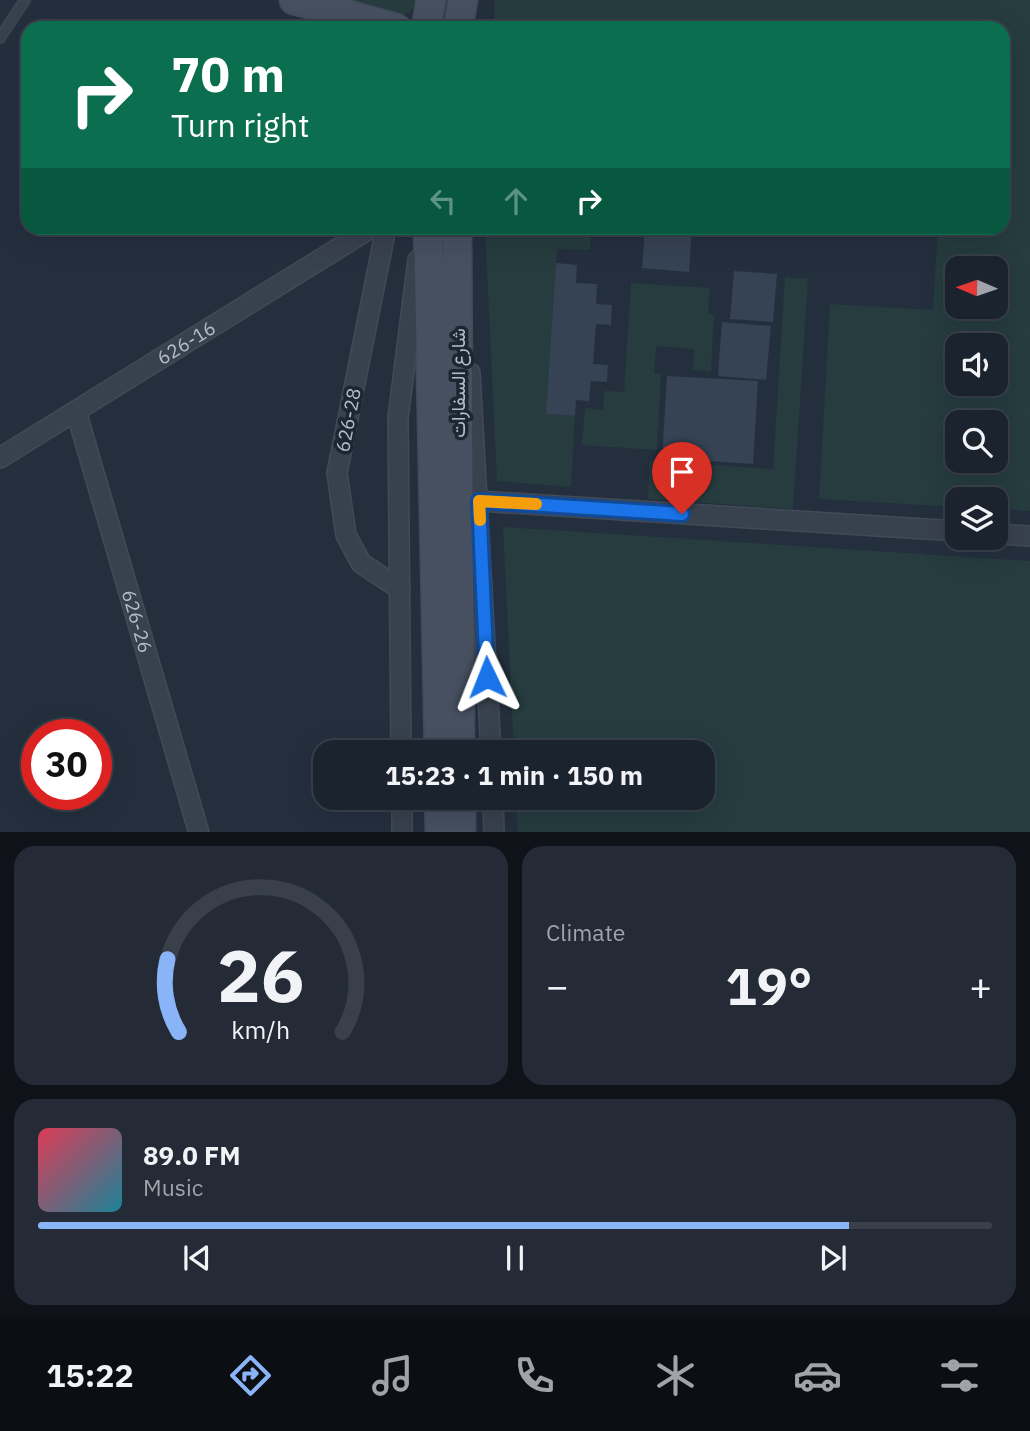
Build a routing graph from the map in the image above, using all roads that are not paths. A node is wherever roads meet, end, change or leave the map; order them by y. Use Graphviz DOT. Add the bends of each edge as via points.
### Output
graph roads {
  1 [pos="25,0"];
  2 [pos="294,0"];
  3 [pos="431,0"];
  4 [pos="463,0"];
  5 [pos="370,21"];
  6 [pos="427,21"];
  7 [pos="459,21"];
  8 [pos="0,38"];
  9 [pos="361,235"];
  10 [pos="386,235"];
  11 [pos="422,235"];
  12 [pos="428,235"];
  13 [pos="459,235"];
  14 [pos="460,235"];
  15 [pos="76,411"];
  16 [pos="0,457"];
  17 [pos="479,501"];
  18 [pos="945,530"];
  19 [pos="1008,535"];
  20 [pos="1030,536"];
  21 [pos="448,538"];
  22 [pos="400,589"];
  23 [pos="401,740"];
  24 [pos="440,740"];
  25 [pos="459,740"];
  26 [pos="490,740"];
  27 [pos="402,810"];
  28 [pos="439,810"];
  29 [pos="461,810"];
  30 [pos="493,810"];
  31 [pos="199,832"];
  32 [pos="402,832"];
  33 [pos="440,832"];
  34 [pos="461,832"];
  35 [pos="494,832"];
  1 -- 8 [label="lane"];
  2 -- 5 [label="main road"];
  3 -- 6 [label="main road"];
  4 -- 7 [label="main road"];
  9 -- 15 [label="street, 626-16"];
  10 -- 22 [label="street, 626-28" via="337,473 346,535 361,563"];
  11 -- 22 [label="street" via="398,418"];
  12 -- 21 [label="main road, شارع السفارات"];
  13 -- 21 [label="main road, شارع السفارات"];
  14 -- 17 [label="street"];
  15 -- 16 [label="street, 626-16"];
  15 -- 31 [label="street, 626-26"];
  17 -- 18 [label="street"];
  17 -- 26 [label="street"];
  19 -- 20 [label="street"];
  21 -- 24 [label="main road"];
  21 -- 25 [label="main road"];
  22 -- 23 [label="street"];
  27 -- 32 [label="street"];
  28 -- 33 [label="main road"];
  29 -- 34 [label="main road"];
  30 -- 35 [label="street"];
}
